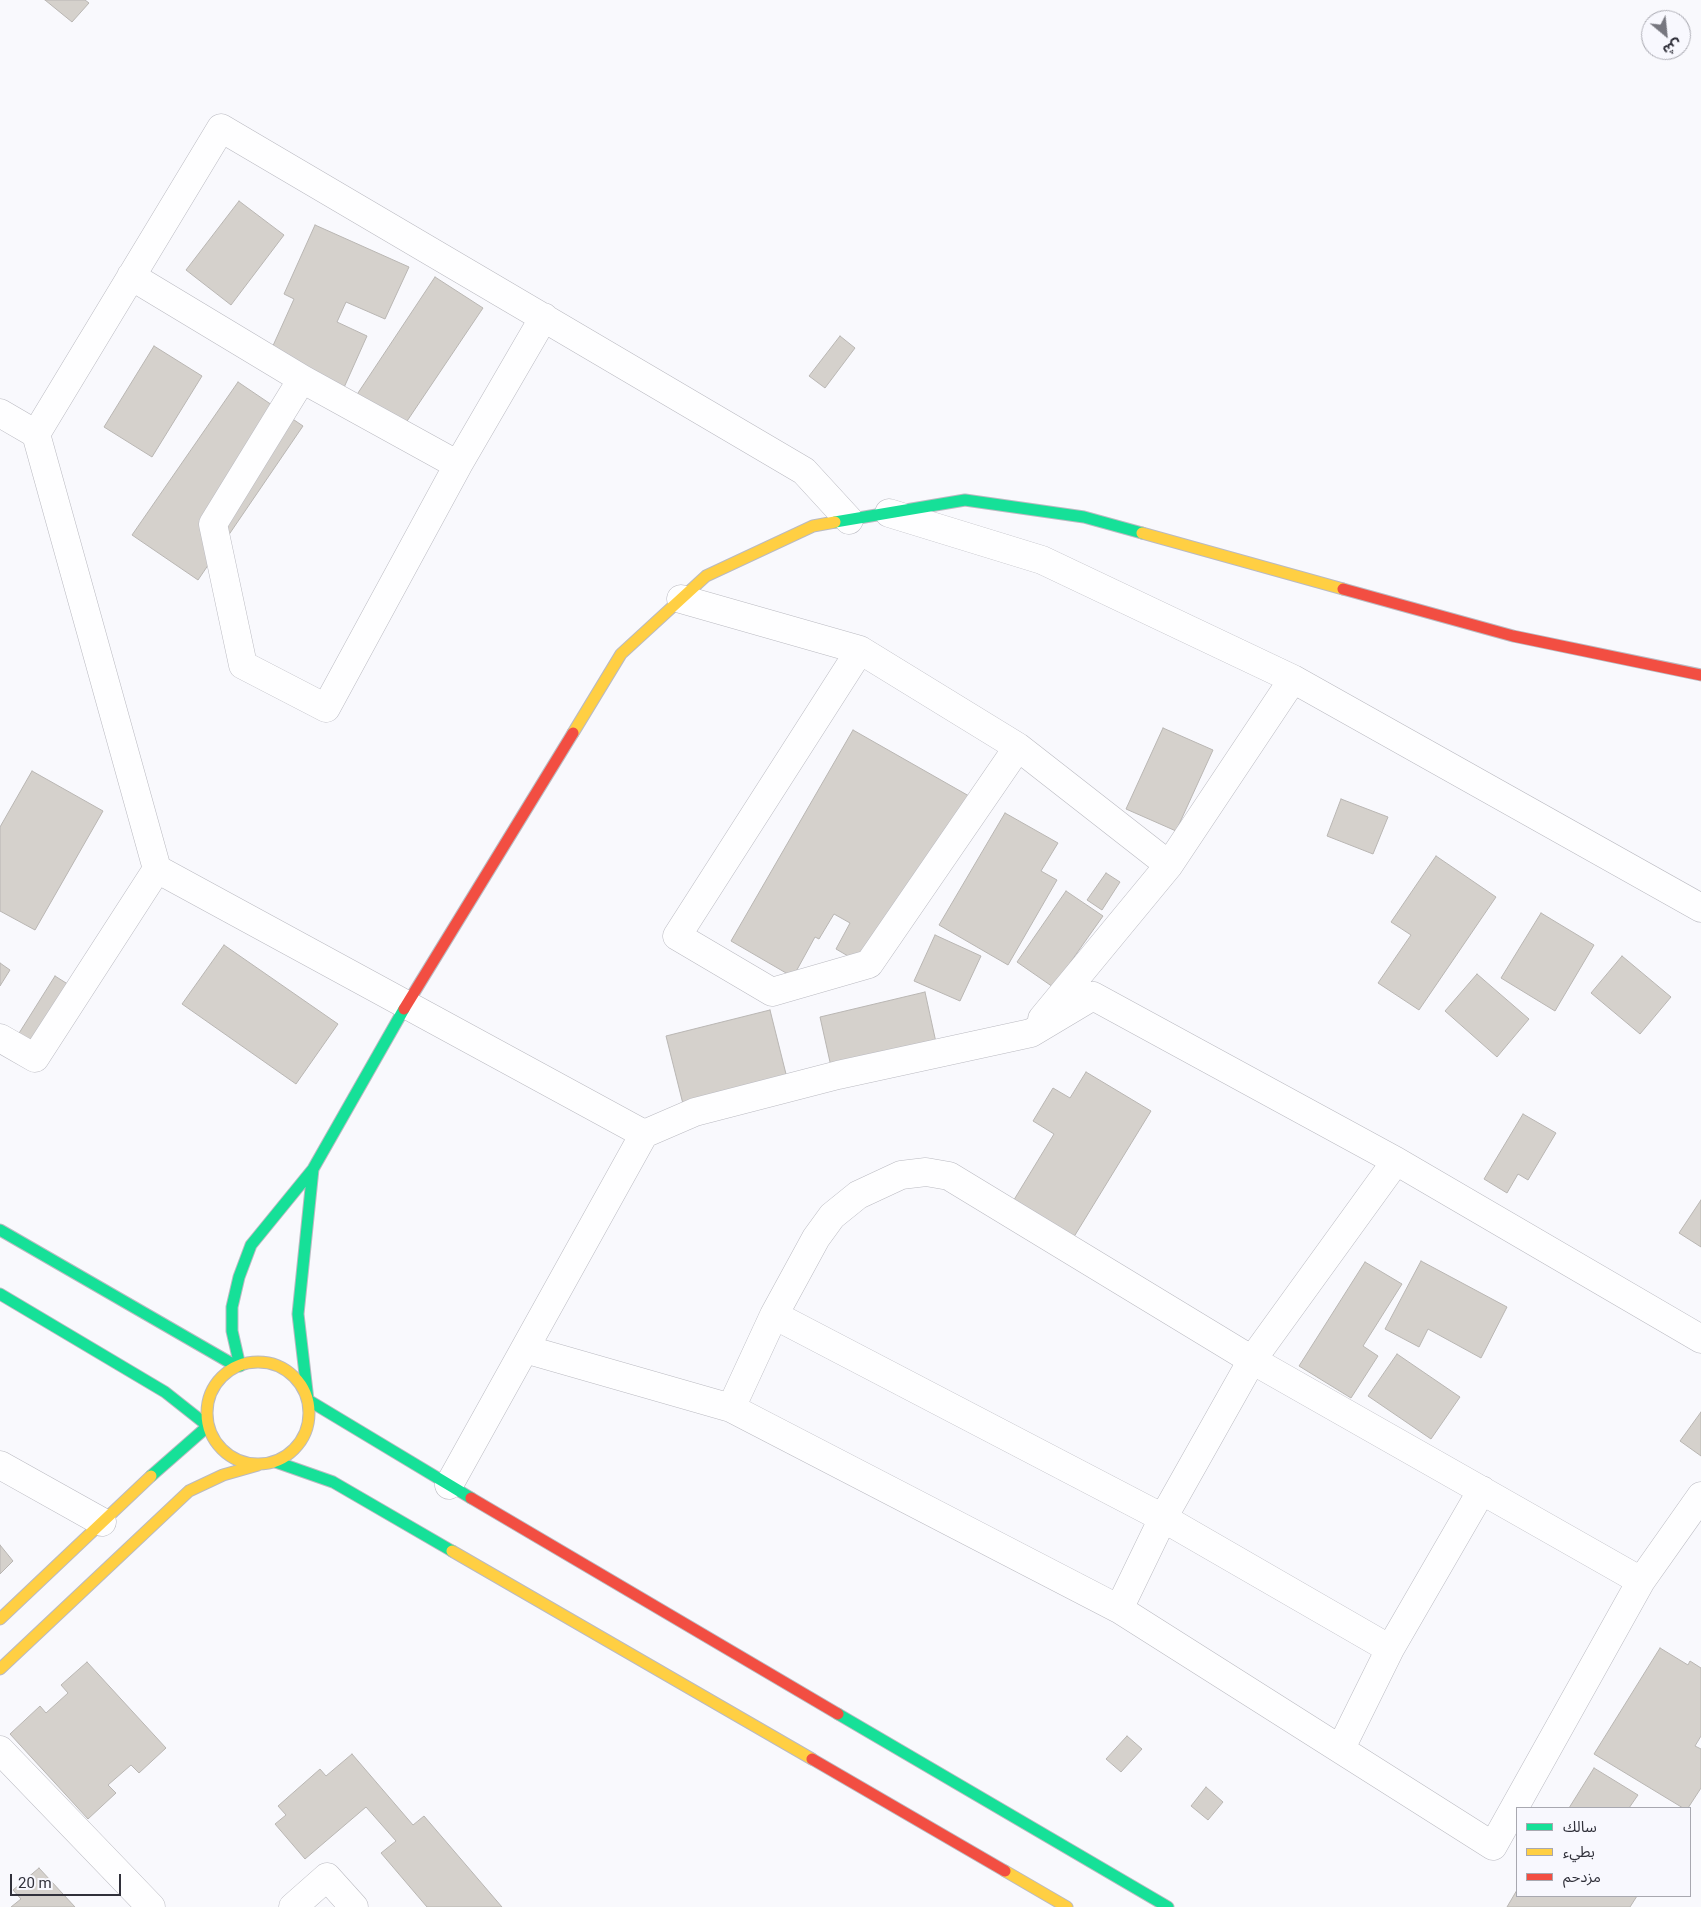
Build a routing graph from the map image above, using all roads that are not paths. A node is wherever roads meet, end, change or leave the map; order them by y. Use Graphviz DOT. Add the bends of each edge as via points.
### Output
graph roads {
  1 [pos="131,276"];
  2 [pos="544,317"];
  3 [pos="302,379"];
  4 [pos="0,413"];
  5 [pos="36,434"];
  6 [pos="458,465"];
  7 [pos="889,513"];
  8 [pos="850,520"];
  9 [pos="681,599"];
  10 [pos="860,650"];
  11 [pos="1701,675"];
  12 [pos="1293,679"];
  13 [pos="1018,747"];
  14 [pos="1169,865"];
  15 [pos="157,869"];
  16 [pos="1701,908"];
  17 [pos="407,1004"];
  18 [pos="1030,1033"];
  19 [pos="0,1038"];
  20 [pos="644,1134"];
  21 [pos="1396,1161"];
  22 [pos="313,1169"];
  23 [pos="0,1230"];
  24 [pos="0,1294"];
  25 [pos="774,1315"];
  26 [pos="1701,1339"];
  27 [pos="525,1349"];
  28 [pos="1252,1360"];
  29 [pos="238,1366"];
  30 [pos="308,1400"];
  31 [pos="731,1408"];
  32 [pos="208,1426"];
  33 [pos="276,1462"];
  34 [pos="0,1465"];
  35 [pos="258,1465"];
  36 [pos="449,1485"];
  37 [pos="1482,1490"];
  38 [pos="1701,1496"];
  39 [pos="1163,1518"];
  40 [pos="102,1522"];
  41 [pos="1641,1581"];
  42 [pos="1119,1609"];
  43 [pos="0,1619"];
  44 [pos="1390,1649"];
  45 [pos="0,1669"];
  46 [pos="1341,1748"];
  47 [pos="0,1750"];
  48 [pos="151,1907"];
  49 [pos="293,1907"];
  50 [pos="354,1907"];
  51 [pos="1067,1907"];
  52 [pos="1168,1907"];
  1 -- 2 [label="street" via="221,128"];
  1 -- 3 [label="street"];
  1 -- 5 [label="street"];
  2 -- 6 [label="street"];
  2 -- 8 [label="street" via="804,471"];
  3 -- 6 [label="street"];
  3 -- 6 [label="street" via="213,524 243,665 326,708"];
  4 -- 5 [label="street"];
  5 -- 15 [label="street"];
  7 -- 8 [label="main road"];
  7 -- 11 [label="main road" via="965,500 1084,516 1513,636"];
  7 -- 12 [label="street" via="1042,560"];
  8 -- 9 [label="main road" via="813,526 706,576"];
  9 -- 10 [label="street"];
  9 -- 17 [label="main road" via="621,654"];
  10 -- 13 [label="street"];
  10 -- 13 [label="street" via="677,936 772,992 870,964"];
  12 -- 14 [label="street"];
  12 -- 16 [label="street"];
  13 -- 14 [label="street"];
  14 -- 18 [label="street"];
  15 -- 17 [label="street"];
  15 -- 19 [label="street" via="35,1058"];
  17 -- 20 [label="street"];
  17 -- 22 [label="main road"];
  18 -- 20 [label="street" via="838,1075 695,1112"];
  18 -- 21 [label="street" via="1093,996"];
  20 -- 27 [label="street"];
  21 -- 26 [label="street"];
  21 -- 28 [label="street"];
  22 -- 29 [label="main road" via="251,1245 232,1307"];
  22 -- 30 [label="main road" via="298,1314"];
  23 -- 29 [label="main road"];
  24 -- 32 [label="main road" via="165,1392"];
  25 -- 28 [label="street" via="816,1238 832,1216 858,1195 880,1183 901,1175 926,1172 949,1176"];
  25 -- 31 [label="street"];
  25 -- 39 [label="street"];
  27 -- 31 [label="street"];
  27 -- 36 [label="street"];
  28 -- 37 [label="street"];
  28 -- 39 [label="street"];
  29 -- 30 [label="main road" via="254,1362 272,1364 288,1371"];
  29 -- 32 [label="main road" via="222,1377 211,1392"];
  30 -- 33 [label="main road" via="310,1417 305,1435 291,1453"];
  30 -- 36 [label="main road"];
  31 -- 42 [label="street"];
  32 -- 35 [label="main road" via="225,1453 240,1462"];
  32 -- 40 [label="main road"];
  33 -- 35 [label="main road"];
  33 -- 51 [label="main road" via="333,1482"];
  34 -- 40 [label="street"];
  35 -- 45 [label="main road" via="223,1475 188,1491"];
  36 -- 52 [label="main road"];
  37 -- 41 [label="street"];
  37 -- 44 [label="street"];
  38 -- 41 [label="street"];
  39 -- 42 [label="street"];
  39 -- 44 [label="street"];
  40 -- 43 [label="main road"];
  41 -- 46 [label="street" via="1493,1846"];
  42 -- 46 [label="street"];
  44 -- 46 [label="street"];
  47 -- 48 [label="street"];
  49 -- 50 [label="street" via="327,1877"];
}
